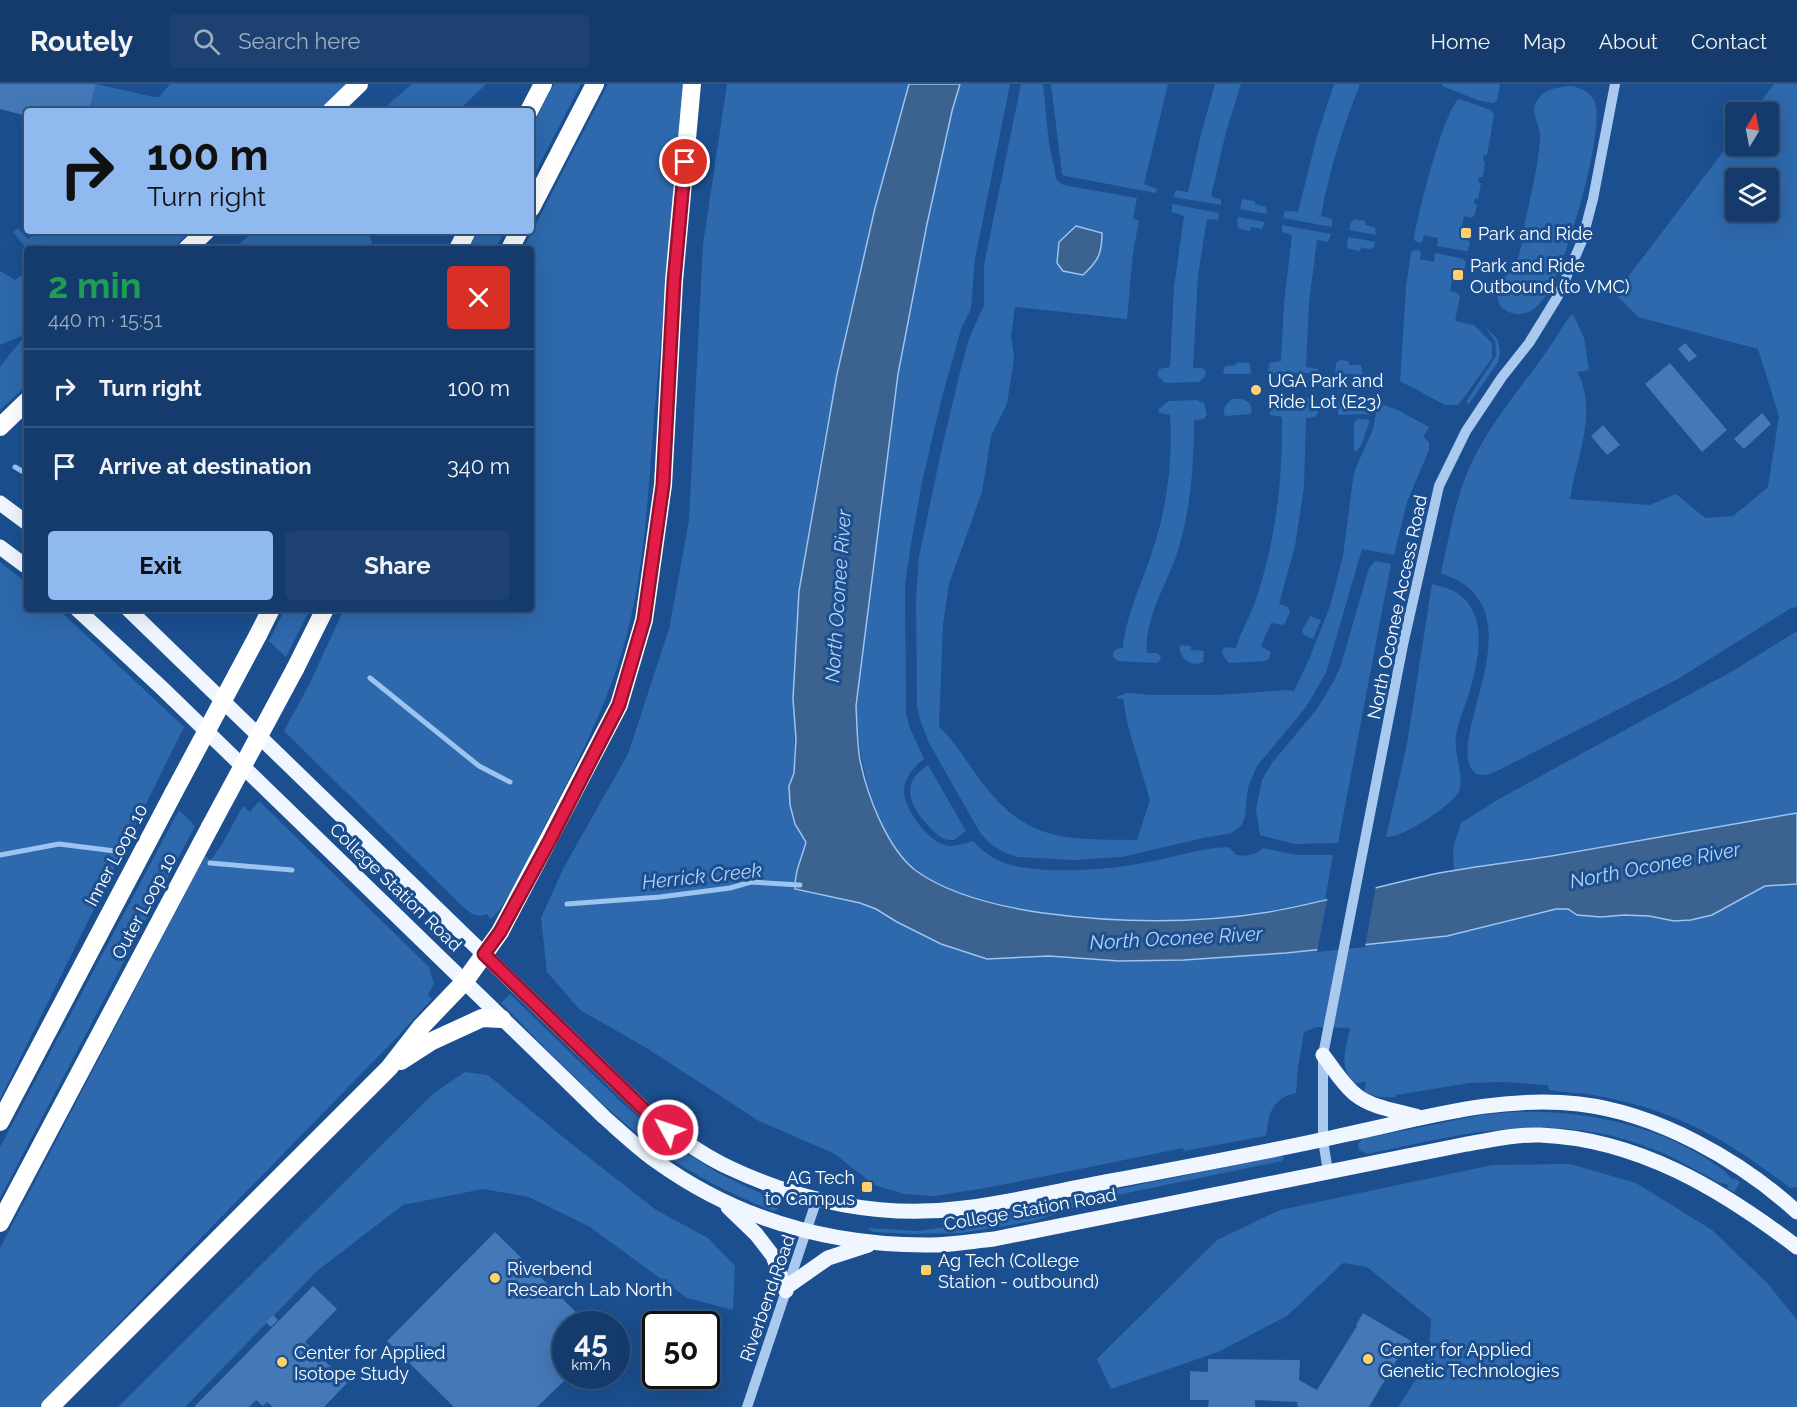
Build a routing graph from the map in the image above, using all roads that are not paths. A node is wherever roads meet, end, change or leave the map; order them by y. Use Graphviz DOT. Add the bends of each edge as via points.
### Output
graph roads {
  1 [pos="359,84"];
  2 [pos="543,84"];
  3 [pos="596,84"];
  4 [pos="692,84"];
  5 [pos="1615,84"];
  6 [pos="334,108"];
  7 [pos="531,108"];
  8 [pos="534,202"];
  9 [pos="203,234"];
  10 [pos="190,246"];
  11 [pos="24,404"];
  12 [pos="0,426"];
  13 [pos="0,503"];
  14 [pos="24,521"];
  15 [pos="0,546"];
  16 [pos="24,565"];
  17 [pos="80,612"];
  18 [pos="131,612"];
  19 [pos="270,612"];
  20 [pos="324,612"];
  21 [pos="484,954"];
  22 [pos="465,981"];
  23 [pos="502,1019"];
  24 [pos="1323,1055"];
  25 [pos="389,1068"];
  26 [pos="1421,1118"];
  27 [pos="0,1122"];
  28 [pos="1323,1140"];
  29 [pos="1329,1172"];
  30 [pos="720,1199"];
  31 [pos="817,1199"];
  32 [pos="1797,1212"];
  33 [pos="0,1223"];
  34 [pos="807,1232"];
  35 [pos="874,1243"];
  36 [pos="1797,1247"];
  37 [pos="787,1289"];
  38 [pos="50,1407"];
  39 [pos="747,1407"];
  1 -- 6 [label="highway"];
  2 -- 7 [label="highway"];
  3 -- 8 [label="highway"];
  4 -- 21 [label="highway" via="674,281 663,485 644,620 619,705 551,838"];
  5 -- 24 [label="street, North Oconee Access Road" via="1593,199 1578,250 1558,296 1466,431 1439,486 1403,645"];
  9 -- 10 [label="highway"];
  11 -- 12 [label="highway"];
  13 -- 14 [label="main road"];
  15 -- 16 [label="main road"];
  17 -- 22 [label="main road, College Station Road"];
  18 -- 21 [label="main road, College Station Road"];
  19 -- 27 [label="highway, Inner Loop 10, bridge"];
  20 -- 33 [label="highway, Outer Loop 10, bridge"];
  21 -- 22 [label="highway"];
  21 -- 31 [label="main road, College Station Road" via="658,1123 729,1167"];
  22 -- 23 [label="main road, College Station Road"];
  22 -- 25 [label="highway"];
  23 -- 25 [label="highway" via="482,1018 432,1041"];
  23 -- 30 [label="main road, College Station Road" via="656,1161"];
  24 -- 26 [label="main road" via="1357,1096"];
  24 -- 28 [label="street, North Oconee Access Road"];
  25 -- 38 [label="highway"];
  26 -- 28 [label="main road, College Station Road"];
  26 -- 32 [label="main road, College Station Road" via="1470,1107 1539,1101 1581,1104 1615,1112 1657,1124 1692,1140 1773,1190"];
  28 -- 29 [label="street, North Oconee Access Road"];
  28 -- 31 [label="main road, College Station Road" via="962,1209 887,1211"];
  29 -- 35 [label="main road, College Station Road" via="994,1239 932,1245"];
  29 -- 36 [label="main road, College Station Road" via="1500,1138 1574,1138 1605,1144 1677,1169"];
  30 -- 34 [label="main road, College Station Road"];
  30 -- 37 [label="main road" via="773,1256"];
  31 -- 34 [label="street, Riverbend Road"];
  34 -- 35 [label="main road, College Station Road"];
  34 -- 37 [label="street, Riverbend Road"];
  35 -- 37 [label="main road" via="828,1258"];
  37 -- 39 [label="street, Riverbend Road"];
}
